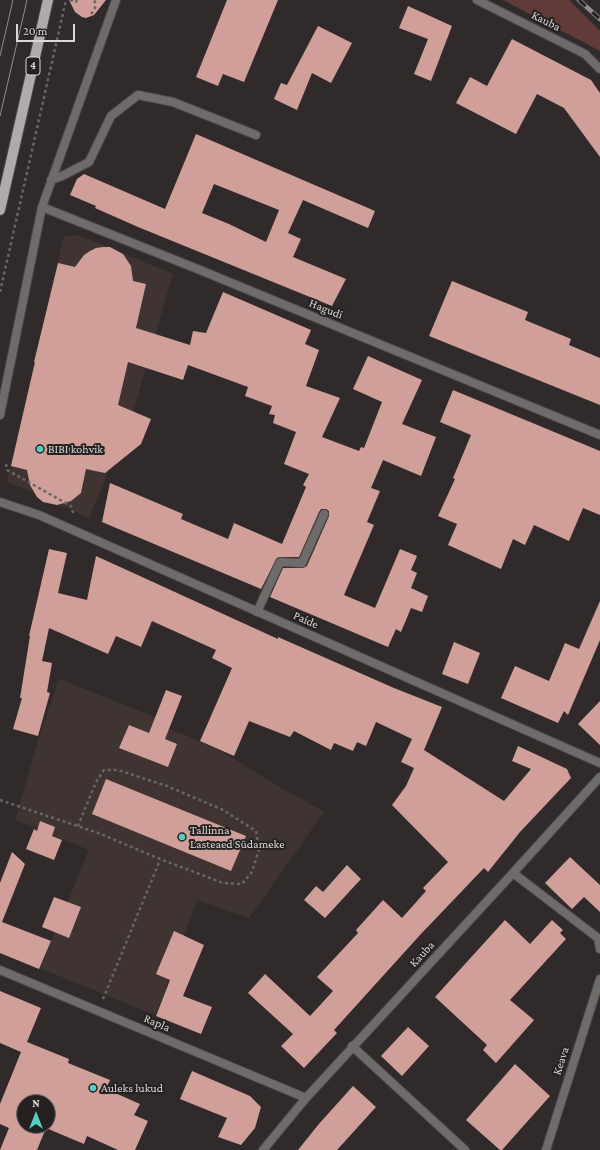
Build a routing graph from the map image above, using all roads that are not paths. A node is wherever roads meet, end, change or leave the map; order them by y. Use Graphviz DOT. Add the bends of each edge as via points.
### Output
graph roads {
  1 [pos="48,0"];
  2 [pos="116,0"];
  3 [pos="477,0"];
  4 [pos="600,69"];
  5 [pos="256,135"];
  6 [pos="51,180"];
  7 [pos="42,207"];
  8 [pos="0,210"];
  9 [pos="0,415"];
  10 [pos="600,435"];
  11 [pos="0,502"];
  12 [pos="324,514"];
  13 [pos="257,612"];
  14 [pos="600,763"];
  15 [pos="600,776"];
  16 [pos="513,873"];
  17 [pos="600,949"];
  18 [pos="0,970"];
  19 [pos="600,979"];
  20 [pos="352,1046"];
  21 [pos="306,1098"];
  22 [pos="263,1150"];
  23 [pos="464,1150"];
  24 [pos="546,1150"];
  1 -- 8 [label="main road, 4"];
  2 -- 6 [label="street"];
  3 -- 4 [label="street, Kauba" via="585,54"];
  5 -- 6 [label="street" via="173,102 138,95 111,116 89,162"];
  6 -- 7 [label="street"];
  7 -- 9 [label="street"];
  7 -- 10 [label="street, Hagudi"];
  11 -- 13 [label="street, Paide" via="39,515"];
  12 -- 13 [label="street" via="302,563 280,562"];
  13 -- 14 [label="street, Paide"];
  15 -- 16 [label="street, Kauba"];
  16 -- 17 [label="street" via="598,938"];
  16 -- 20 [label="street, Kauba"];
  18 -- 21 [label="street, Rapla"];
  19 -- 24 [label="street, Keava"];
  20 -- 21 [label="street, Kauba"];
  20 -- 23 [label="street"];
  21 -- 22 [label="street, Kauba"];
}
